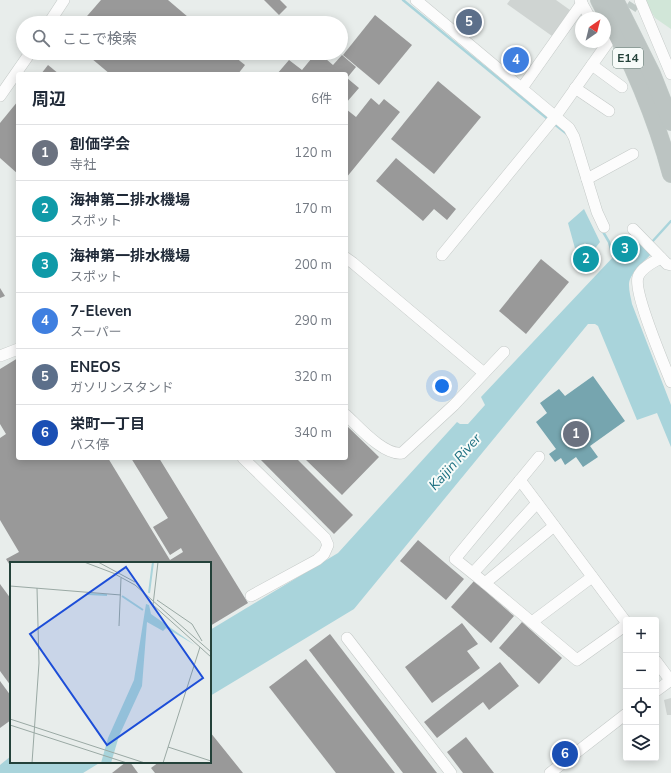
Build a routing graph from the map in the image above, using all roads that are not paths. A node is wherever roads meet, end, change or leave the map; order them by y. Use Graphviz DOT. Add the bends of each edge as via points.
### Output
graph roads {
  1 [pos="64,0"];
  2 [pos="416,0"];
  3 [pos="599,0"];
  4 [pos="615,0"];
  5 [pos="634,1"];
  6 [pos="581,2"];
  7 [pos="587,12"];
  8 [pos="54,16"];
  9 [pos="602,48"];
  10 [pos="25,60"];
  11 [pos="592,65"];
  12 [pos="17,72"];
  13 [pos="16,73"];
  14 [pos="671,74"];
  15 [pos="622,87"];
  16 [pos="522,88"];
  17 [pos="575,88"];
  18 [pos="0,96"];
  19 [pos="664,103"];
  20 [pos="608,111"];
  21 [pos="556,116"];
  22 [pos="671,122"];
  23 [pos="633,154"];
  24 [pos="671,174"];
  25 [pos="587,179"];
  26 [pos="604,227"];
  27 [pos="633,229"];
  28 [pos="442,255"];
  29 [pos="661,258"];
  30 [pos="348,259"];
  31 [pos="671,264"];
  32 [pos="16,351"];
  33 [pos="504,352"];
  34 [pos="0,356"];
  35 [pos="484,373"];
  36 [pos="671,382"];
  37 [pos="348,416"];
  38 [pos="539,456"];
  39 [pos="245,460"];
  40 [pos="520,480"];
  41 [pos="537,503"];
  42 [pos="554,526"];
  43 [pos="473,573"];
  44 [pos="592,577"];
  45 [pos="485,583"];
  46 [pos="251,596"];
  47 [pos="623,618"];
  48 [pos="532,622"];
  49 [pos="623,627"];
  50 [pos="347,638"];
  51 [pos="659,665"];
  52 [pos="671,680"];
  53 [pos="659,689"];
  54 [pos="623,716"];
  55 [pos="451,773"];
  56 [pos="550,773"];
  1 -- 8 [label="street"];
  2 -- 16 [label="street"];
  3 -- 24 [label="highway, E14" via="626,53 653,117"];
  4 -- 19 [label="highway, E14"];
  5 -- 14 [label="street"];
  5 -- 19 [label="highway" via="661,82"];
  6 -- 7 [label="street"];
  6 -- 16 [label="street"];
  9 -- 11 [label="street"];
  10 -- 12 [label="street"];
  11 -- 15 [label="street"];
  11 -- 17 [label="street"];
  13 -- 18 [label="street"];
  16 -- 21 [label="street"];
  17 -- 20 [label="street"];
  17 -- 21 [label="street"];
  19 -- 22 [label="highway, E14"];
  21 -- 25 [label="street" via="569,128 574,137"];
  21 -- 28 [label="street"];
  23 -- 25 [label="street"];
  25 -- 26 [label="street"];
  27 -- 29 [label="street"];
  29 -- 31 [label="street" via="667,264"];
  29 -- 36 [label="street" via="638,275 636,283"];
  30 -- 35 [label="street"];
  32 -- 34 [label="street"];
  33 -- 35 [label="street"];
  35 -- 37 [label="street" via="454,405 402,452 392,452 378,443"];
  38 -- 40 [label="street"];
  39 -- 46 [label="street" via="325,538 328,545 324,554 317,560"];
  40 -- 41 [label="street"];
  40 -- 43 [label="street" via="455,559"];
  41 -- 42 [label="street"];
  41 -- 43 [label="street"];
  42 -- 44 [label="street"];
  42 -- 45 [label="street"];
  43 -- 45 [label="street"];
  44 -- 47 [label="street"];
  44 -- 48 [label="street"];
  45 -- 48 [label="street"];
  48 -- 49 [label="street" via="577,660"];
  50 -- 55 [label="street"];
  51 -- 52 [label="street"];
  52 -- 53 [label="street"];
  54 -- 56 [label="street"];
}
